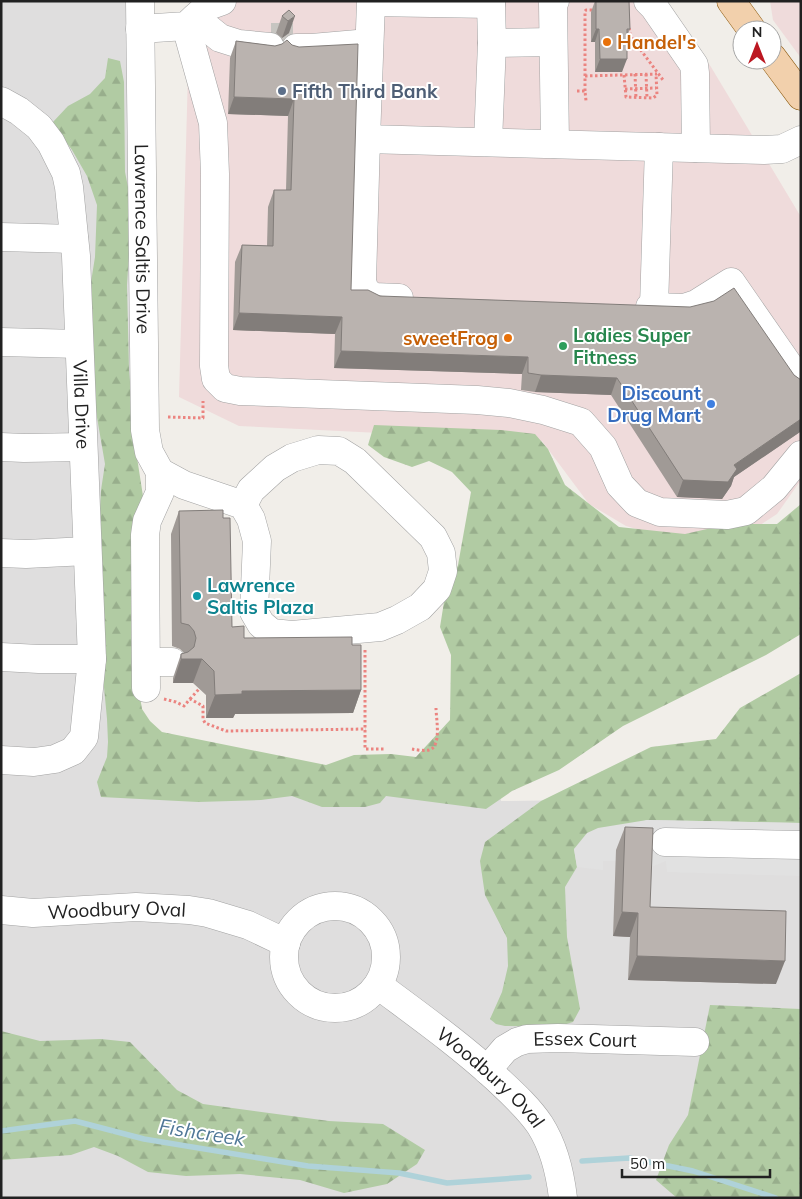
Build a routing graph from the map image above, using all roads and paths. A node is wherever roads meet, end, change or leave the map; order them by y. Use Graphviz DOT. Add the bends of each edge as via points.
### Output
graph roads {
  1 [pos="140,1"];
  2 [pos="222,1"];
  3 [pos="360,1"];
  4 [pos="555,1"];
  5 [pos="648,1"];
  6 [pos="731,1"];
  7 [pos="370,2"];
  8 [pos="491,3"];
  9 [pos="605,10"];
  10 [pos="745,20"];
  11 [pos="190,22"];
  12 [pos="629,26"];
  13 [pos="140,29"];
  14 [pos="553,42"];
  15 [pos="369,43"];
  16 [pos="492,43"];
  17 [pos="782,70"];
  18 [pos="635,74"];
  19 [pos="646,74"];
  20 [pos="657,74"];
  21 [pos="624,75"];
  22 [pos="585,76"];
  23 [pos="663,80"];
  24 [pos="625,88"];
  25 [pos="636,88"];
  26 [pos="647,88"];
  27 [pos="656,88"];
  28 [pos="585,91"];
  29 [pos="801,96"];
  30 [pos="636,98"];
  31 [pos="647,98"];
  32 [pos="1,101"];
  33 [pos="366,139"];
  34 [pos="801,140"];
  35 [pos="488,142"];
  36 [pos="555,144"];
  37 [pos="659,147"];
  38 [pos="696,148"];
  39 [pos="1,237"];
  40 [pos="74,239"];
  41 [pos="425,298"];
  42 [pos="625,306"];
  43 [pos="654,307"];
  44 [pos="1,342"];
  45 [pos="78,344"];
  46 [pos="801,383"];
  47 [pos="203,401"];
  48 [pos="165,424"];
  49 [pos="1,447"];
  50 [pos="83,447"];
  51 [pos="801,455"];
  52 [pos="160,472"];
  53 [pos="244,505"];
  54 [pos="87,551"];
  55 [pos="1,553"];
  56 [pos="365,629"];
  57 [pos="1,657"];
  58 [pos="92,659"];
  59 [pos="155,670"];
  60 [pos="199,689"];
  61 [pos="190,699"];
  62 [pos="436,708"];
  63 [pos="366,729"];
  64 [pos="384,749"];
  65 [pos="412,749"];
  66 [pos="1,760"];
  67 [pos="666,842"];
  68 [pos="801,845"];
  69 [pos="1,910"];
  70 [pos="286,943"];
  71 [pos="378,985"];
  72 [pos="695,1042"];
  73 [pos="487,1070"];
  74 [pos="563,1198"];
  1 -- 13 [label="street, Lawrence Saltis Drive"];
  2 -- 11 [label="street" via="208,6"];
  3 -- 7 [label="street"];
  4 -- 14 [label="street"];
  5 -- 38 [label="street" via="694,65"];
  6 -- 10 [label="main road"];
  7 -- 8 [label="street"];
  7 -- 15 [label="street"];
  8 -- 16 [label="street"];
  9 -- 22 [label="path" via="585,11"];
  11 -- 13 [label="street"];
  11 -- 15 [label="street" via="220,38 282,47"];
  11 -- 51 [label="street" via="212,123 215,174 214,366 216,379 225,388 477,400 543,410 581,422 603,447 620,485 637,503 660,512 727,515 746,511 774,488"];
  12 -- 20 [label="path" via="631,37"];
  13 -- 52 [label="street, Lawrence Saltis Drive" via="145,430 149,452"];
  14 -- 16 [label="street"];
  14 -- 36 [label="street"];
  15 -- 33 [label="street"];
  16 -- 35 [label="street"];
  17 -- 29 [label="main road"];
  18 -- 19 [label="path"];
  18 -- 21 [label="path"];
  18 -- 25 [label="path"];
  19 -- 20 [label="path"];
  19 -- 26 [label="path"];
  20 -- 23 [label="path"];
  20 -- 27 [label="path"];
  21 -- 22 [label="path"];
  21 -- 24 [label="path"];
  22 -- 28 [label="path"];
  24 -- 25 [label="path"];
  24 -- 30 [label="path" via="626,97"];
  25 -- 26 [label="path"];
  25 -- 30 [label="path"];
  26 -- 27 [label="path"];
  26 -- 31 [label="path"];
  27 -- 31 [label="path" via="656,97"];
  30 -- 31 [label="path"];
  32 -- 40 [label="street, Villa Drive" via="19,110 39,127 51,143 66,173"];
  33 -- 35 [label="street"];
  33 -- 41 [label="street" via="362,281 365,291 374,297"];
  34 -- 38 [label="street" via="782,148 764,150"];
  35 -- 36 [label="street"];
  36 -- 37 [label="street"];
  37 -- 38 [label="street"];
  37 -- 43 [label="street"];
  39 -- 40 [label="street"];
  40 -- 45 [label="street, Villa Drive"];
  42 -- 43 [label="street"];
  43 -- 46 [label="street" via="684,308 731,282"];
  44 -- 45 [label="street"];
  45 -- 50 [label="street, Villa Drive"];
  47 -- 48 [label="path" via="203,418 164,417"];
  49 -- 50 [label="street"];
  50 -- 54 [label="street, Villa Drive"];
  52 -- 53 [label="street" via="184,485"];
  52 -- 59 [label="street" via="160,492 145,534"];
  53 -- 56 [label="street" via="257,542 254,612 261,624 272,632 292,636"];
  53 -- 56 [label="street" via="251,490 275,468 292,458 318,450 339,451 355,461 433,537 441,553 443,571 437,589 420,607 380,627"];
  54 -- 55 [label="street"];
  54 -- 58 [label="street, Villa Drive"];
  56 -- 63 [label="path"];
  57 -- 58 [label="street"];
  58 -- 66 [label="street, Villa Drive" via="84,737 73,751 55,759 34,762"];
  59 -- 61 [label="path" via="147,697 170,700 184,706"];
  60 -- 61 [label="path"];
  61 -- 63 [label="path" via="203,706 205,723 226,731"];
  62 -- 65 [label="path" via="435,746 431,750"];
  63 -- 64 [label="path" via="365,749"];
  67 -- 68 [label="street"];
  69 -- 70 [label="street, Woodbury Oval" via="40,913 136,907 189,910 248,925"];
  70 -- 71 [label="street" via="283,961 289,984 312,1004 333,1008 350,1006 366,999"];
  70 -- 71 [label="street" via="303,916 314,910 337,904 360,911 378,928 385,951 385,965"];
  71 -- 73 [label="street, Woodbury Oval"];
  72 -- 73 [label="street, Essex Court" via="527,1039 505,1049"];
  73 -- 74 [label="street, Woodbury Oval" via="541,1126 552,1148"];
}
